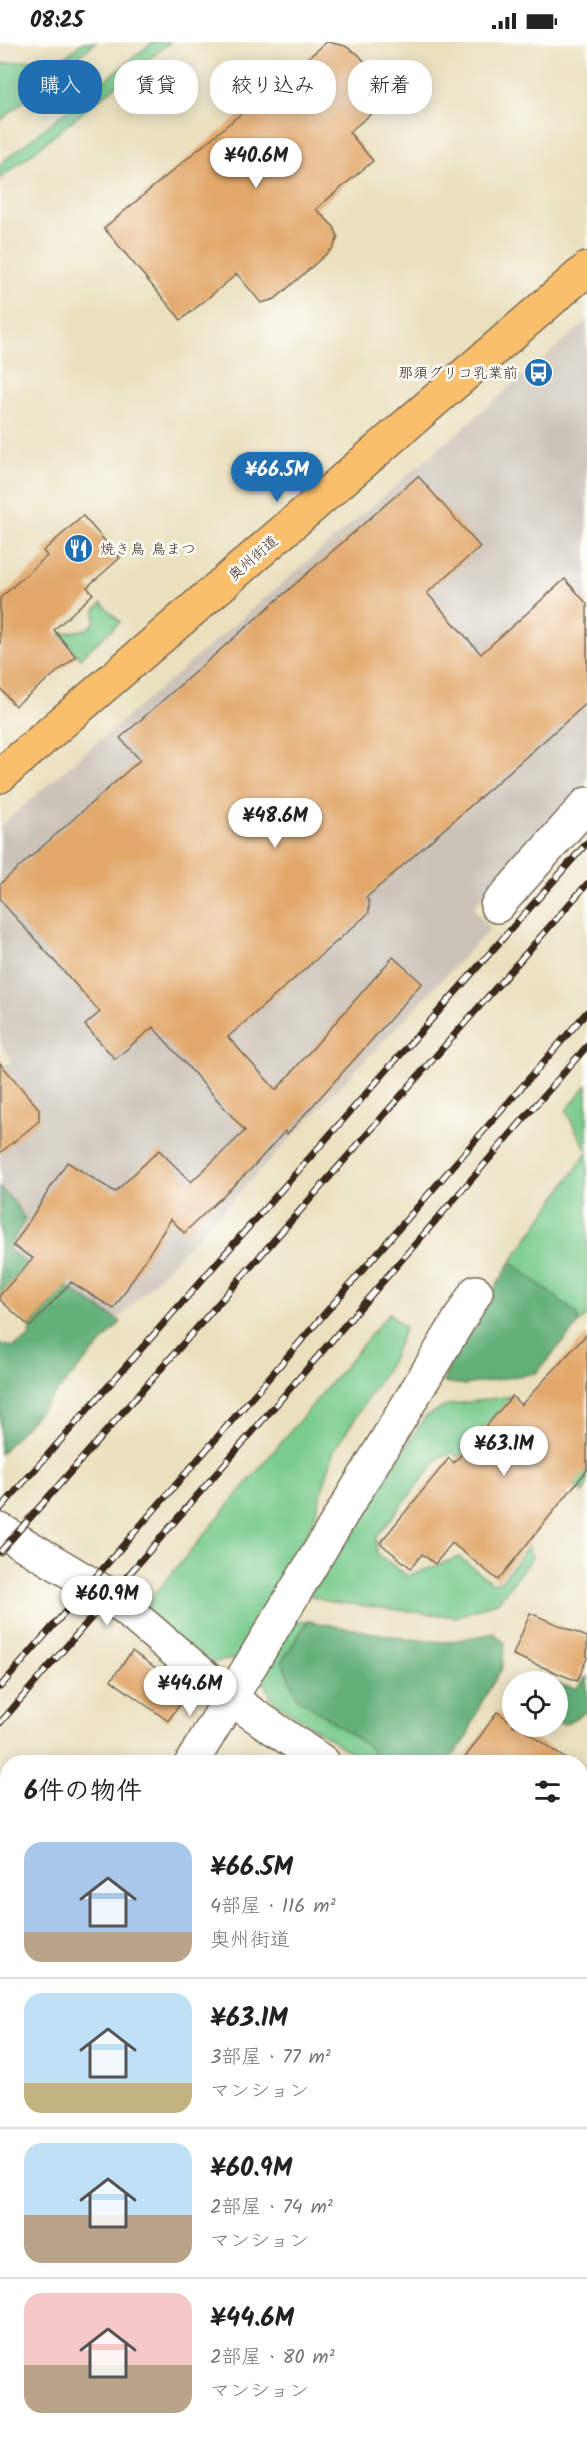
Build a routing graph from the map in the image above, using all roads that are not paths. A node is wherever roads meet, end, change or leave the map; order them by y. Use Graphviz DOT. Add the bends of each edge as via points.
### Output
graph roads {
  1 [pos="587,269"];
  2 [pos="0,776"];
  3 [pos="587,804"];
  4 [pos="497,906"];
  5 [pos="476,1292"];
  6 [pos="0,1530"];
  7 [pos="231,1699"];
  8 [pos="196,1755"];
  9 [pos="313,1755"];
  1 -- 2 [label="main road, 奥州街道"];
  3 -- 4 [label="street"];
  5 -- 7 [label="street"];
  6 -- 7 [label="street" via="109,1595"];
  7 -- 8 [label="street"];
  7 -- 9 [label="street"];
}
